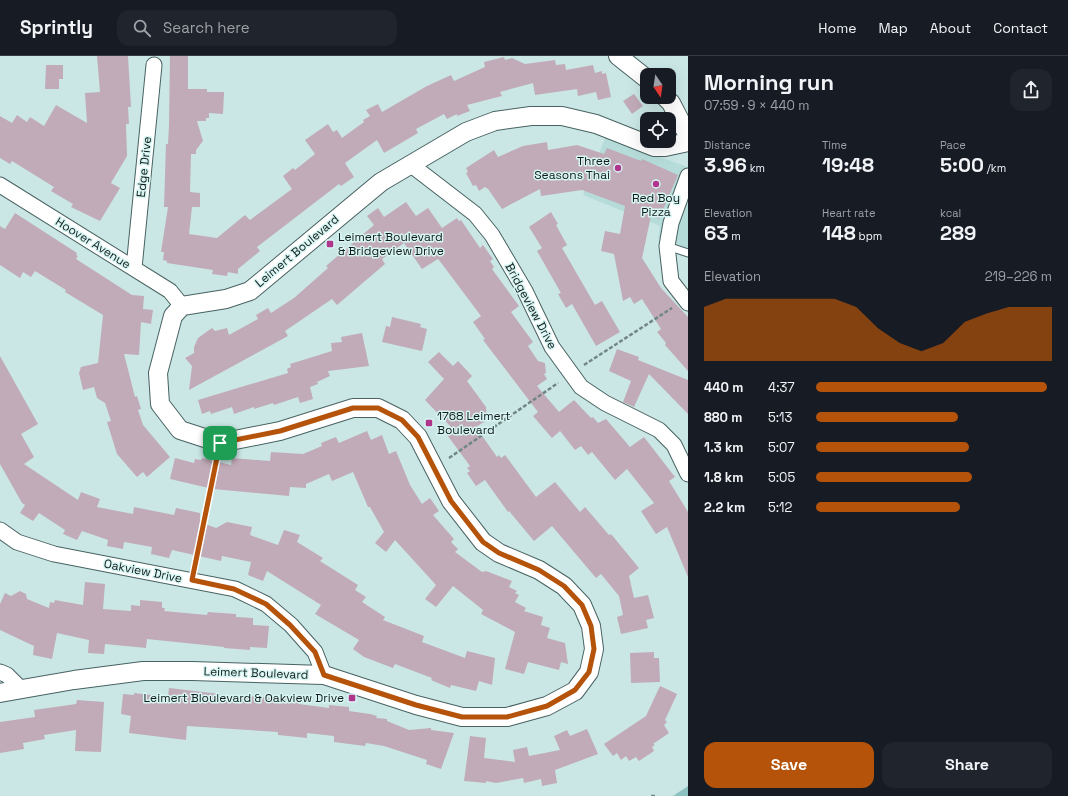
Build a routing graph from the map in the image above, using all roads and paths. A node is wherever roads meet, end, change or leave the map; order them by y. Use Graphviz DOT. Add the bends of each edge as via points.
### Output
graph roads {
  1 [pos="618,56"];
  2 [pos="154,65"];
  3 [pos="640,73"];
  4 [pos="672,104"];
  5 [pos="688,136"];
  6 [pos="688,142"];
  7 [pos="410,164"];
  8 [pos="688,176"];
  9 [pos="0,185"];
  10 [pos="667,246"];
  11 [pos="688,253"];
  12 [pos="134,268"];
  13 [pos="688,303"];
  14 [pos="182,306"];
  15 [pos="220,443"];
  16 [pos="688,474"];
  17 [pos="0,530"];
  18 [pos="192,580"];
  19 [pos="0,672"];
  20 [pos="324,675"];
  21 [pos="21,689"];
  22 [pos="0,693"];
  23 [pos="651,796"];
  24 [pos="655,796"];
  1 -- 3 [label="street"];
  2 -- 12 [label="street, Edge Drive"];
  4 -- 5 [label="street"];
  6 -- 7 [label="street, Leimert Boulevard" via="654,147 596,124 562,116 531,116 495,121 466,132"];
  7 -- 14 [label="street, Leimert Boulevard" via="381,182 250,290 226,299"];
  7 -- 16 [label="street, Bridgeview Drive" via="475,214 492,235 525,291 552,348 581,387 605,403 659,430 674,445"];
  8 -- 10 [label="street" via="671,223"];
  9 -- 12 [label="street, Hoover Avenue"];
  10 -- 11 [label="lane"];
  10 -- 13 [label="street" via="671,281"];
  12 -- 14 [label="street, Hoover Avenue" via="170,292"];
  14 -- 15 [label="street, Leimert Boulevard" via="173,316 158,373 160,404 180,430"];
  15 -- 18 [label="path"];
  15 -- 20 [label="street, Leimert Boulevard" via="280,431 353,408 378,408 402,420 418,437 451,501 483,542 499,553 539,570 564,586 582,605 591,626 594,649 589,672 575,690 547,706 507,717 462,717"];
  17 -- 18 [label="street, Oakview Drive" via="17,542 54,554"];
  18 -- 20 [label="street, Oakview Drive" via="234,589 266,604 315,652"];
  19 -- 21 [label="street" via="7,675"];
  20 -- 21 [label="street, Leimert Boulevard" via="143,671"];
  21 -- 22 [label="street, Leimert Boulevard"];
  23 -- 24 [label="path"];
}
